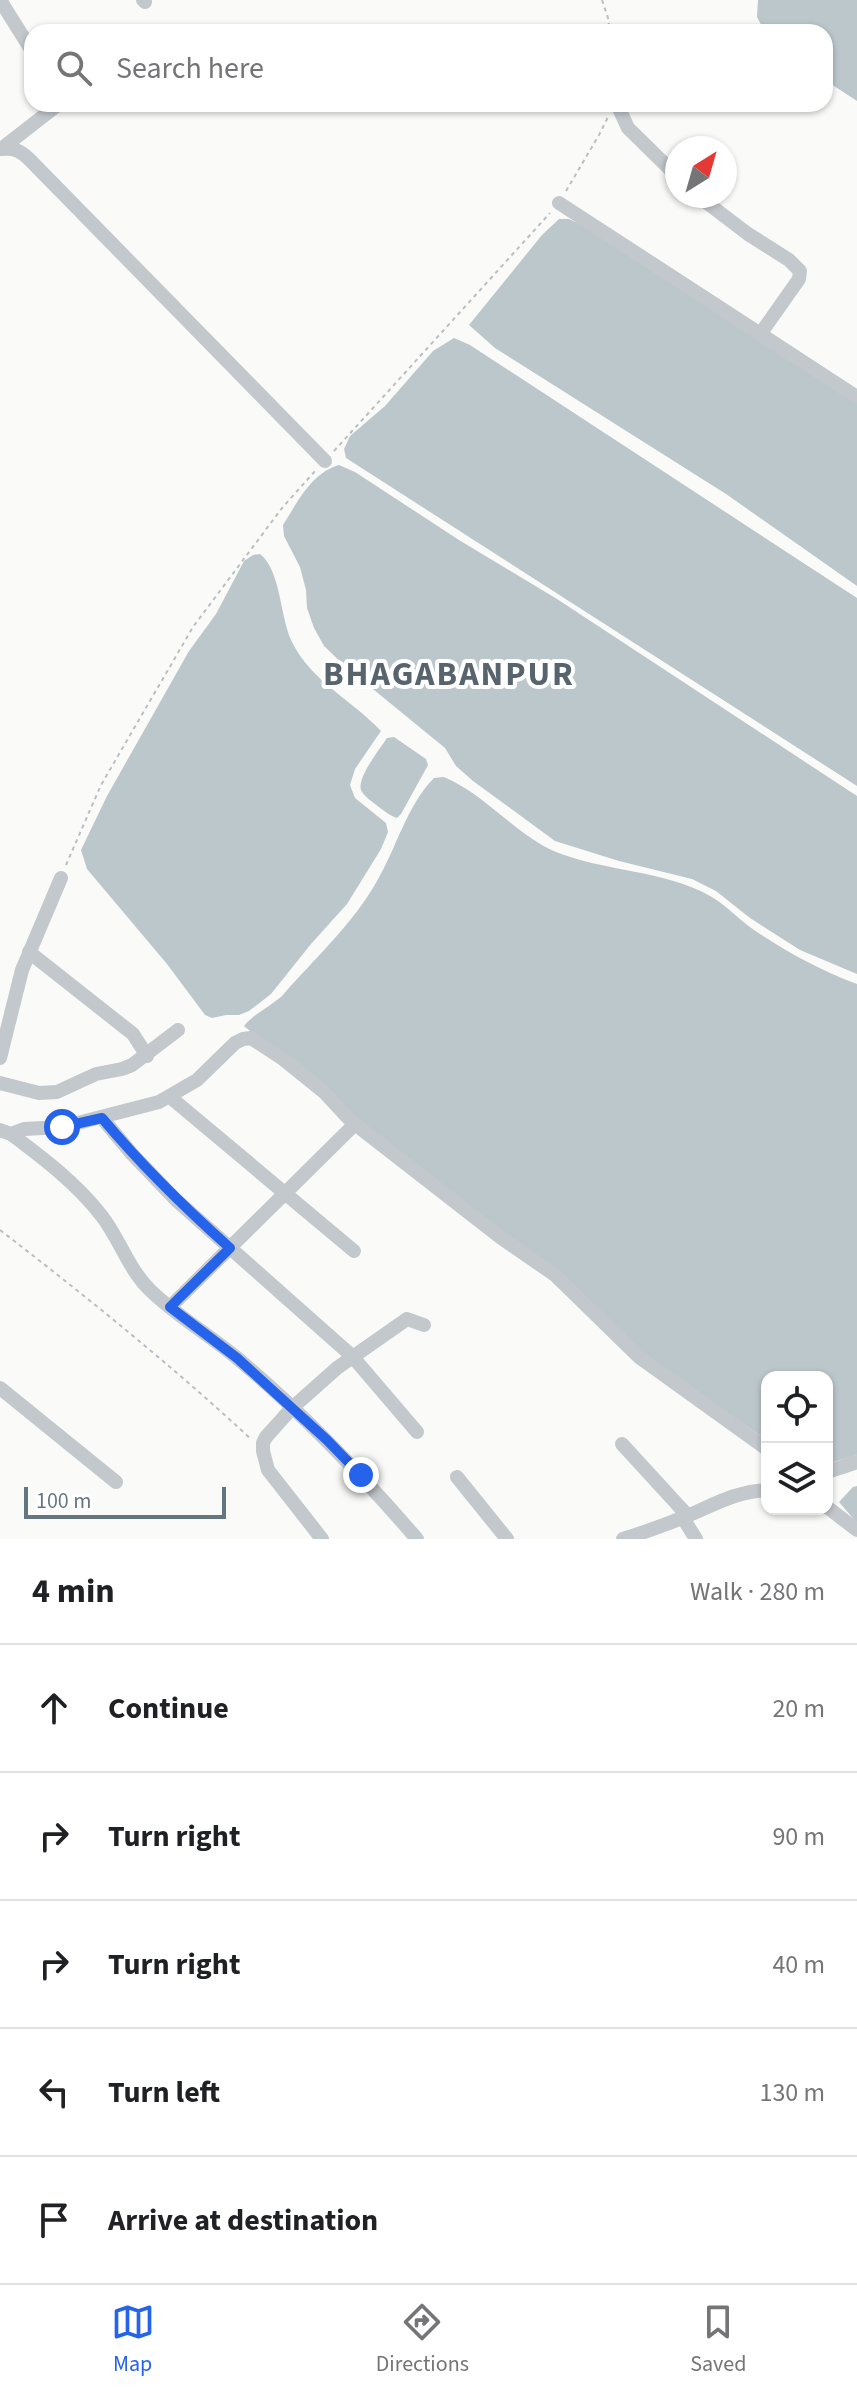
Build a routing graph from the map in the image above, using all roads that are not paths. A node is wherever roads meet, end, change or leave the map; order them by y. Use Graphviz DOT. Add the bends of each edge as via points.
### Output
graph roads {
  1 [pos="0,0"];
  2 [pos="24,38"];
  3 [pos="49,112"];
  4 [pos="620,112"];
  5 [pos="1,149"];
  6 [pos="665,165"];
  7 [pos="559,203"];
  8 [pos="714,208"];
  9 [pos="761,333"];
  10 [pos="857,397"];
  11 [pos="325,461"];
  12 [pos="61,878"];
  13 [pos="29,952"];
  14 [pos="178,1030"];
  15 [pos="147,1056"];
  16 [pos="0,1058"];
  17 [pos="0,1083"];
  18 [pos="170,1097"];
  19 [pos="102,1118"];
  20 [pos="355,1124"];
  21 [pos="5,1132"];
  22 [pos="285,1193"];
  23 [pos="230,1248"];
  24 [pos="354,1251"];
  25 [pos="170,1307"];
  26 [pos="424,1325"];
  27 [pos="352,1356"];
  28 [pos="0,1388"];
  29 [pos="292,1408"];
  30 [pos="417,1432"];
  31 [pos="622,1444"];
  32 [pos="761,1445"];
  33 [pos="857,1462"];
  34 [pos="833,1470"];
  35 [pos="457,1477"];
  36 [pos="116,1482"];
  37 [pos="761,1490"];
  38 [pos="833,1512"];
  39 [pos="685,1517"];
  40 [pos="857,1530"];
  41 [pos="322,1539"];
  42 [pos="417,1539"];
  43 [pos="507,1539"];
  44 [pos="623,1539"];
  45 [pos="696,1539"];
  1 -- 2 [label="street"];
  3 -- 5 [label="street"];
  4 -- 6 [label="street" via="636,138"];
  5 -- 11 [label="street" via="22,152"];
  7 -- 9 [label="street"];
  8 -- 9 [label="street" via="800,271"];
  9 -- 10 [label="street"];
  12 -- 13 [label="street"];
  13 -- 15 [label="street" via="133,1034"];
  13 -- 16 [label="street"];
  14 -- 15 [label="street"];
  15 -- 17 [label="street" via="48,1094"];
  18 -- 19 [label="street"];
  18 -- 20 [label="street" via="197,1080 235,1043 251,1038 324,1092"];
  18 -- 22 [label="street"];
  19 -- 21 [label="street"];
  19 -- 23 [label="street" via="176,1200"];
  20 -- 22 [label="street"];
  20 -- 32 [label="street" via="542,1265 639,1357"];
  21 -- 25 [label="street" via="75,1187 101,1215 139,1279"];
  22 -- 23 [label="street"];
  22 -- 24 [label="street"];
  23 -- 25 [label="street"];
  23 -- 27 [label="street"];
  25 -- 29 [label="street"];
  26 -- 27 [label="street" via="401,1321"];
  27 -- 29 [label="street"];
  27 -- 30 [label="street"];
  28 -- 36 [label="street"];
  29 -- 41 [label="street" via="266,1437 263,1451 268,1470"];
  29 -- 42 [label="street" via="340,1452"];
  31 -- 39 [label="street"];
  33 -- 34 [label="street"];
  35 -- 43 [label="street"];
  37 -- 39 [label="street"];
  38 -- 40 [label="street"];
  39 -- 44 [label="street"];
  39 -- 45 [label="street"];
}
